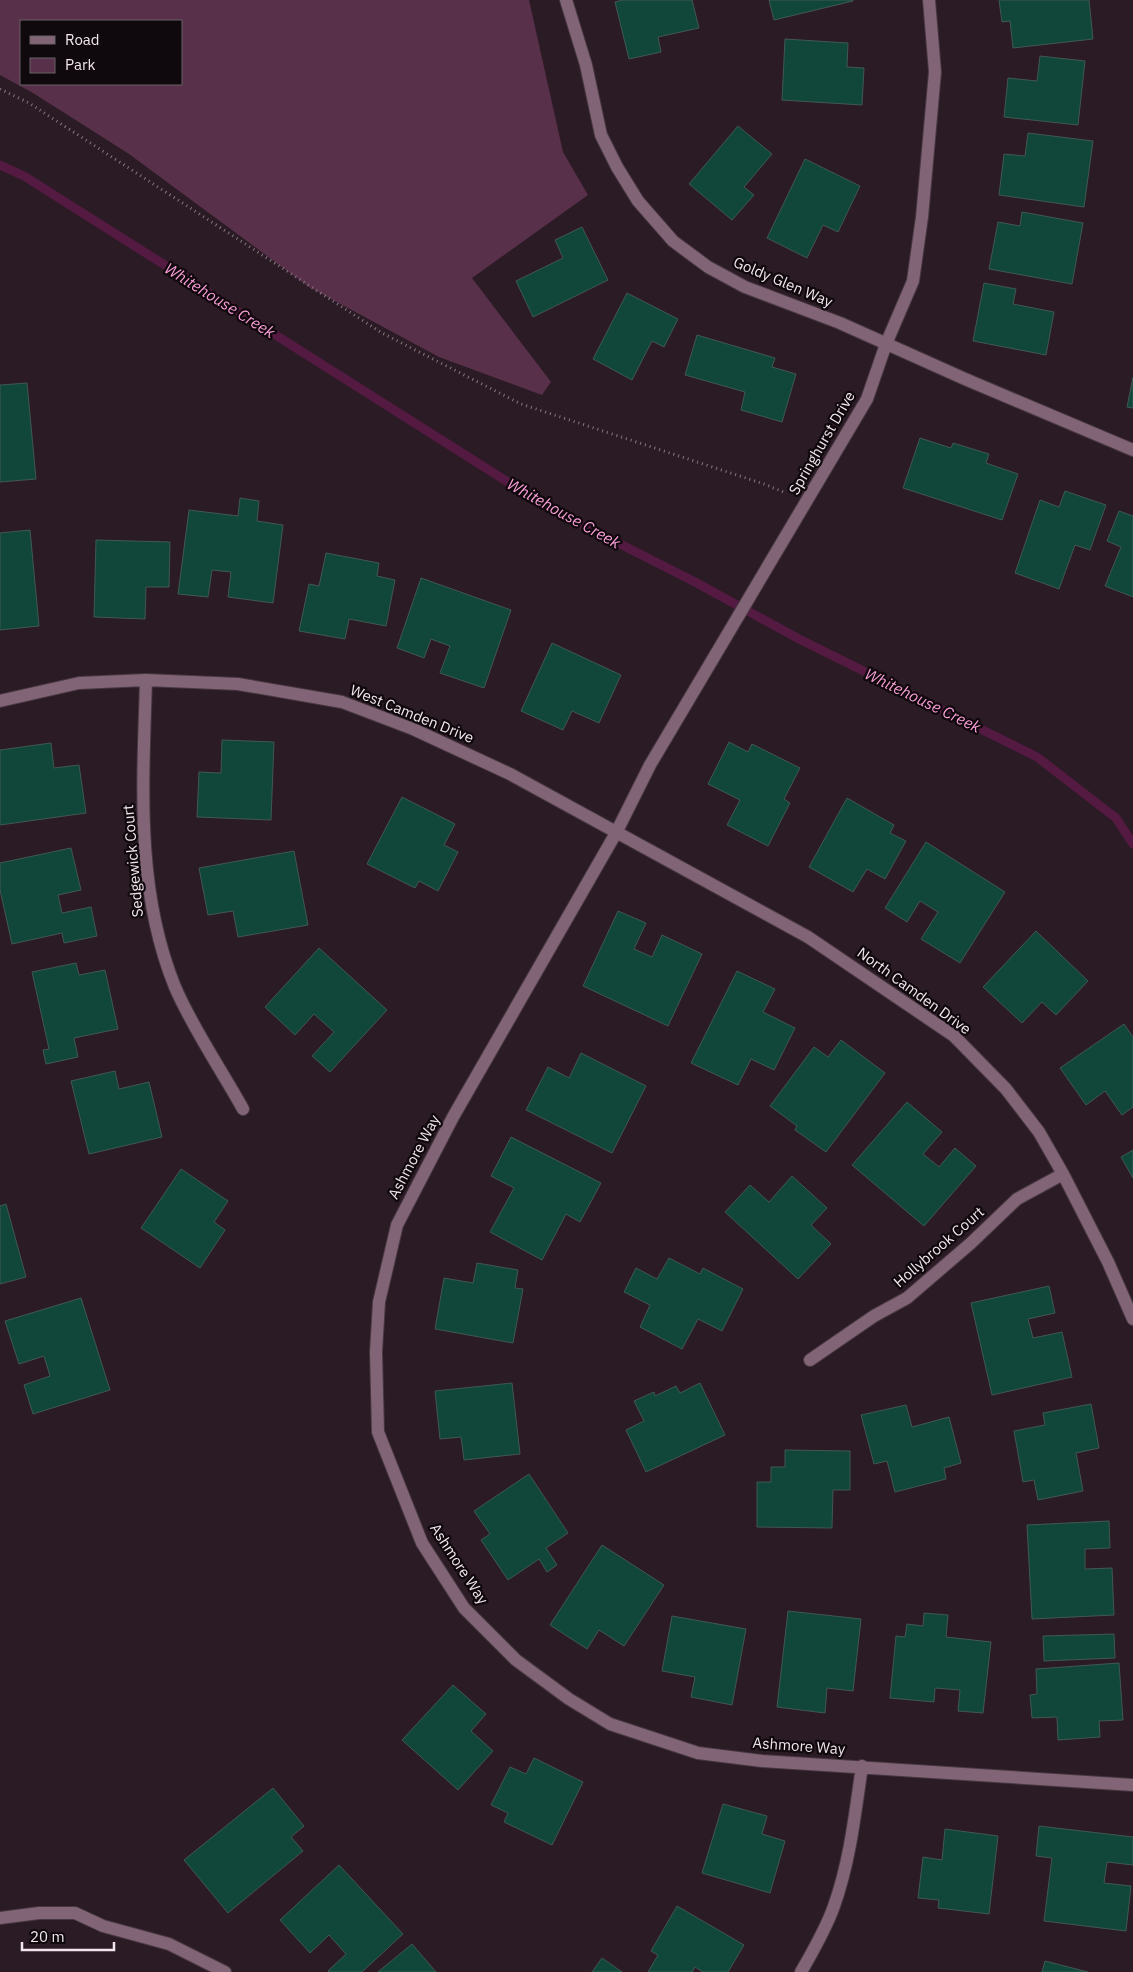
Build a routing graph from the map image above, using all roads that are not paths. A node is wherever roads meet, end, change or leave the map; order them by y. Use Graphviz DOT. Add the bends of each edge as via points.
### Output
graph roads {
  1 [pos="566,0"];
  2 [pos="929,0"];
  3 [pos="886,344"];
  4 [pos="1133,450"];
  5 [pos="146,680"];
  6 [pos="0,701"];
  7 [pos="616,833"];
  8 [pos="243,1109"];
  9 [pos="1063,1174"];
  10 [pos="1133,1319"];
  11 [pos="810,1360"];
  12 [pos="862,1766"];
  13 [pos="1133,1785"];
  14 [pos="0,1918"];
  15 [pos="225,1972"];
  16 [pos="801,1972"];
  1 -- 3 [label="street, Goldy Glen Way" via="586,65 601,135 638,201 673,241 745,287"];
  2 -- 3 [label="street, Springhurst Drive" via="935,72 922,217 913,281"];
  3 -- 4 [label="street, Goldy Glen Way"];
  3 -- 7 [label="street, Springhurst Drive" via="867,399 650,766"];
  5 -- 6 [label="street, West Camden Drive" via="79,683"];
  5 -- 7 [label="street, West Camden Drive" via="238,684 342,702 413,729 510,774"];
  5 -- 8 [label="street, Sedgewick Court" via="143,825 157,934 176,987"];
  7 -- 9 [label="street, North Camden Drive" via="808,937 954,1036 1006,1089 1039,1132"];
  7 -- 12 [label="street, Ashmore Way" via="453,1117 397,1225 379,1302 376,1352 378,1432 422,1543 464,1608 516,1660 569,1699 610,1724 698,1753 762,1761"];
  9 -- 10 [label="street, North Camden Drive"];
  9 -- 11 [label="street, Hollybrook Court" via="1016,1199 907,1298 874,1316"];
  12 -- 13 [label="street, Ashmore Way"];
  12 -- 16 [label="street" via="850,1848 834,1907"];
  14 -- 15 [label="street" via="75,1913 103,1926 169,1944"];
}
